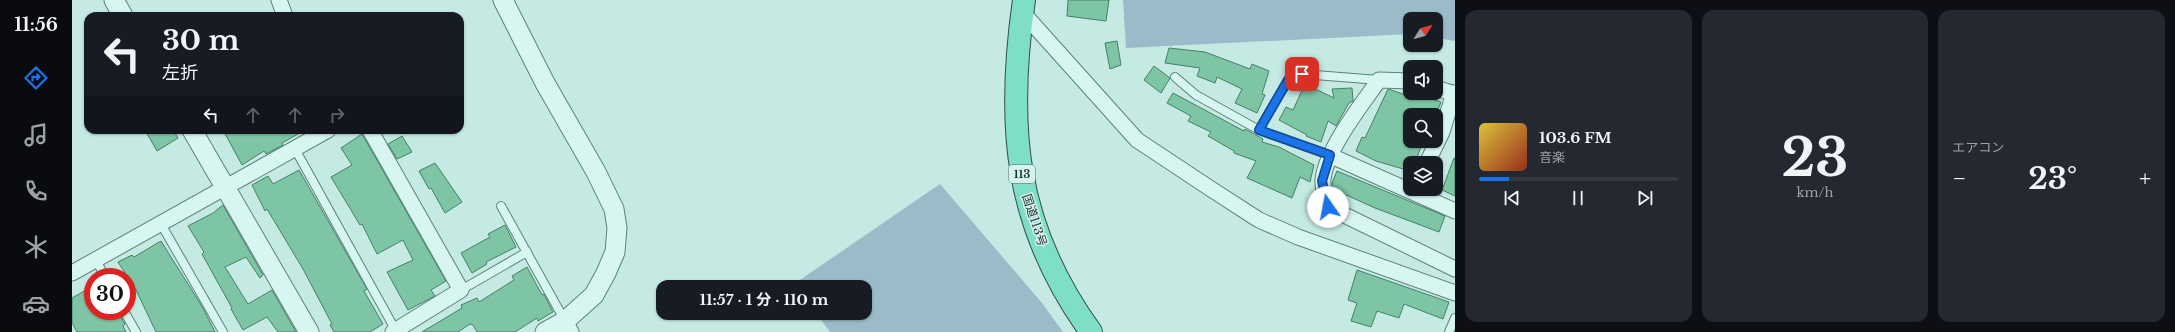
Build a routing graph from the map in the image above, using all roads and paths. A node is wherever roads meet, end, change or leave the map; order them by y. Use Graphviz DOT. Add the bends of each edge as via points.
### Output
graph roads {
  1 [pos="114,0"];
  2 [pos="280,0"];
  3 [pos="503,0"];
  4 [pos="1023,7"];
  5 [pos="121,12"];
  6 [pos="284,12"];
  7 [pos="1175,77"];
  8 [pos="1379,80"];
  9 [pos="1403,81"];
  10 [pos="1443,90"];
  11 [pos="1454,94"];
  12 [pos="1259,130"];
  13 [pos="194,134"];
  14 [pos="321,134"];
  15 [pos="372,134"];
  16 [pos="295,149"];
  17 [pos="1330,155"];
  18 [pos="1430,156"];
  19 [pos="1403,185"];
  20 [pos="227,188"];
  21 [pos="1426,196"];
  22 [pos="501,206"];
  23 [pos="1455,211"];
  24 [pos="161,224"];
  25 [pos="527,252"];
  26 [pos="96,260"];
  27 [pos="100,268"];
  28 [pos="1455,269"];
  29 [pos="72,273"];
  30 [pos="461,290"];
  31 [pos="1455,293"];
  32 [pos="1455,318"];
  33 [pos="129,320"];
  34 [pos="568,326"];
  35 [pos="395,331"];
  36 [pos="136,332"];
  37 [pos="223,332"];
  38 [pos="309,332"];
  39 [pos="545,332"];
  40 [pos="1092,332"];
  41 [pos="1449,332"];
  1 -- 5 [label="street"];
  2 -- 6 [label="street"];
  3 -- 34 [label="street" via="614,209 617,228 615,252 594,294"];
  4 -- 31 [label="street" via="1137,140 1217,193 1259,220 1298,237"];
  4 -- 40 [label="highway, 国道113号 / 113" via="1015,95 1018,154 1023,182 1054,270"];
  7 -- 12 [label="lane" via="1196,95"];
  8 -- 9 [label="street"];
  8 -- 12 [label="lane" via="1302,74 1288,80"];
  8 -- 17 [label="street"];
  10 -- 11 [label="street"];
  11 -- 18 [label="street" via="1442,132"];
  12 -- 17 [label="lane"];
  13 -- 20 [label="street"];
  14 -- 16 [label="street"];
  15 -- 30 [label="street"];
  16 -- 20 [label="street"];
  16 -- 35 [label="lane"];
  17 -- 19 [label="street"];
  17 -- 28 [label="street" via="1322,181 1328,207"];
  20 -- 24 [label="street"];
  20 -- 38 [label="street"];
  21 -- 23 [label="street"];
  22 -- 25 [label="lane"];
  24 -- 26 [label="street"];
  24 -- 37 [label="lane"];
  25 -- 30 [label="lane"];
  25 -- 34 [label="lane"];
  26 -- 27 [label="lane"];
  26 -- 29 [label="street"];
  30 -- 35 [label="street"];
  32 -- 41 [label="lane"];
  33 -- 36 [label="lane"];
  34 -- 39 [label="street"];
}
